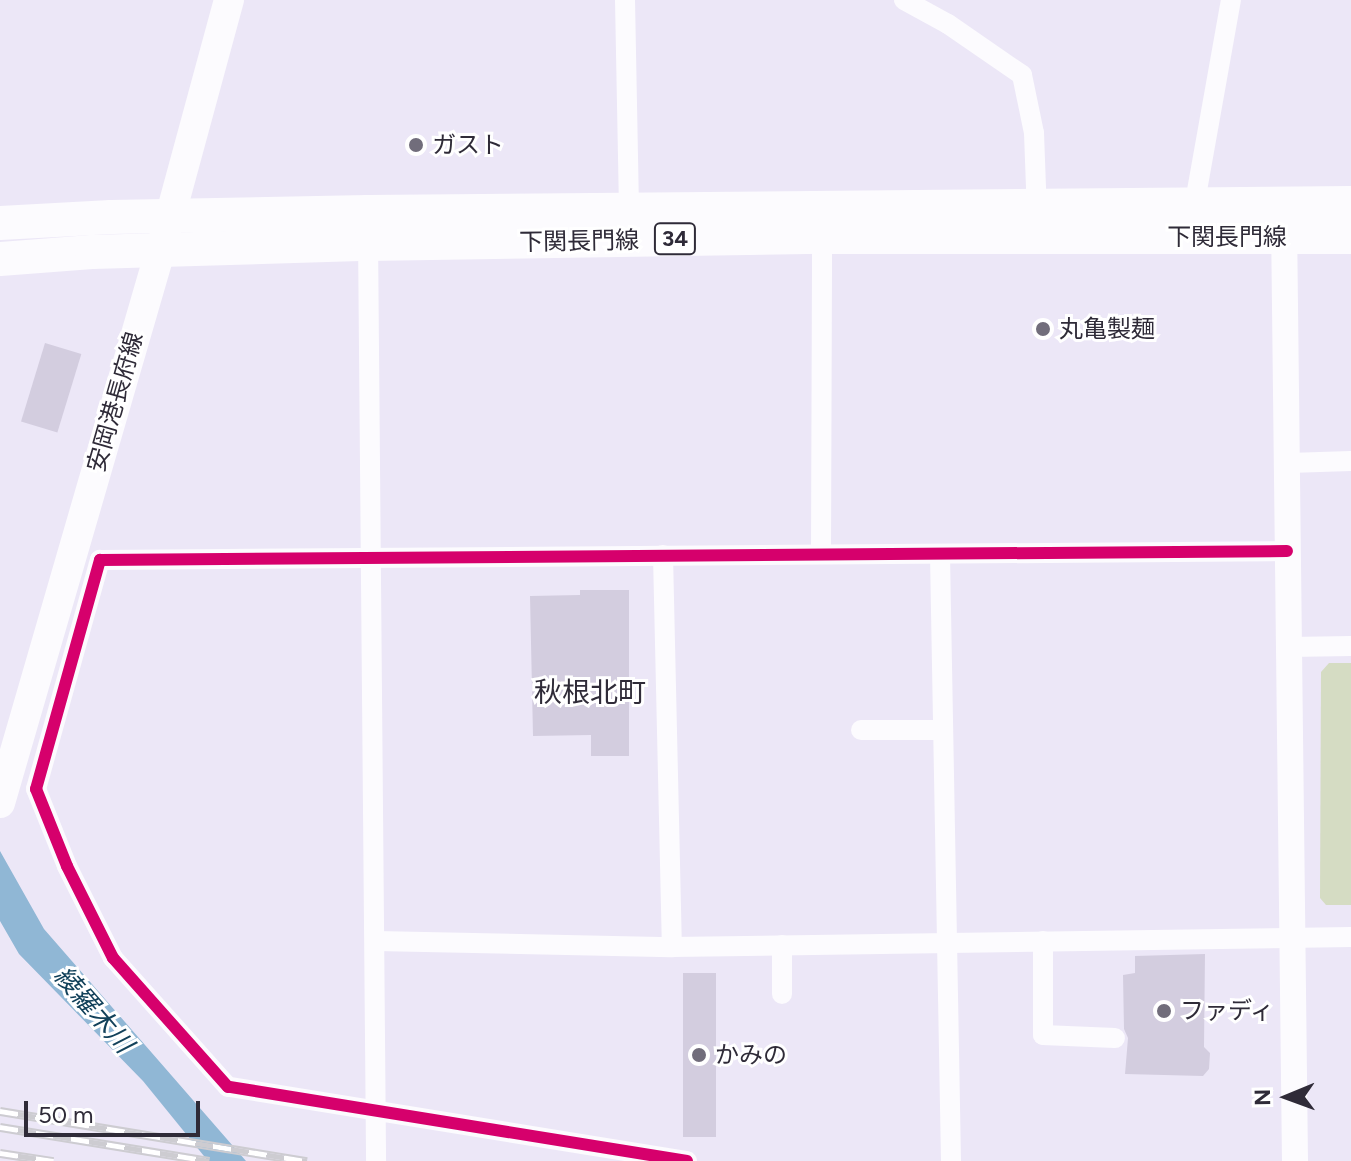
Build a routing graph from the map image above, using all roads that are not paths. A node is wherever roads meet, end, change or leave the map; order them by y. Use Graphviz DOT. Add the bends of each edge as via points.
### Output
graph roads {
  1 [pos="229,0"];
  2 [pos="625,0"];
  3 [pos="904,0"];
  4 [pos="1231,0"];
  5 [pos="1284,202"];
  6 [pos="1351,203"];
  7 [pos="1195,204"];
  8 [pos="629,209"];
  9 [pos="170,217"];
  10 [pos="822,222"];
  11 [pos="1037,222"];
  12 [pos="0,223"];
  13 [pos="368,228"];
  14 [pos="1190,237"];
  15 [pos="1284,237"];
  16 [pos="1351,237"];
  17 [pos="158,251"];
  18 [pos="0,259"];
  19 [pos="1351,461"];
  20 [pos="1289,463"];
  21 [pos="1287,551"];
  22 [pos="821,553"];
  23 [pos="663,555"];
  24 [pos="940,555"];
  25 [pos="371,556"];
  26 [pos="1351,646"];
  27 [pos="1290,647"];
  28 [pos="861,730"];
  29 [pos="943,730"];
  30 [pos="0,803"];
  31 [pos="1351,937"];
  32 [pos="1293,938"];
  33 [pos="376,941"];
  34 [pos="1043,941"];
  35 [pos="946,942"];
  36 [pos="782,945"];
  37 [pos="672,947"];
  38 [pos="782,994"];
  39 [pos="1115,1038"];
  40 [pos="375,1113"];
  41 [pos="376,1161"];
  42 [pos="687,1161"];
  43 [pos="951,1161"];
  44 [pos="1295,1161"];
  1 -- 9 [label="main road, 安岡港長府線"];
  2 -- 8 [label="street"];
  3 -- 11 [label="street" via="1022,75 1034,133"];
  4 -- 7 [label="street"];
  5 -- 6 [label="main road, 下関長門線 / 34"];
  5 -- 7 [label="main road, 下関長門線 / 34"];
  5 -- 15 [label="street"];
  7 -- 11 [label="main road, 下関長門線 / 34"];
  7 -- 14 [label="street"];
  8 -- 10 [label="main road, 下関長門線 / 34"];
  8 -- 13 [label="main road, 下関長門線 / 34"];
  9 -- 12 [label="main road, 下関長門線 / 34"];
  9 -- 13 [label="main road, 下関長門線 / 34"];
  9 -- 17 [label="main road, 安岡港長府線"];
  10 -- 11 [label="main road, 下関長門線 / 34"];
  10 -- 13 [label="main road, 下関長門線 / 34"];
  10 -- 22 [label="street"];
  11 -- 14 [label="main road, 下関長門線 / 34"];
  13 -- 17 [label="main road, 下関長門線 / 34"];
  13 -- 25 [label="street"];
  14 -- 15 [label="main road, 下関長門線 / 34"];
  15 -- 16 [label="main road, 下関長門線 / 34"];
  15 -- 20 [label="street"];
  17 -- 18 [label="main road, 下関長門線 / 34"];
  17 -- 30 [label="main road, 安岡港長府線"];
  19 -- 20 [label="street"];
  20 -- 21 [label="street"];
  21 -- 24 [label="street"];
  21 -- 27 [label="street"];
  22 -- 23 [label="street"];
  22 -- 24 [label="street"];
  23 -- 25 [label="street"];
  23 -- 37 [label="street"];
  24 -- 29 [label="street"];
  25 -- 33 [label="street"];
  25 -- 40 [label="street" via="100,560 36,789 113,958 228,1087"];
  26 -- 27 [label="street"];
  27 -- 32 [label="street"];
  28 -- 29 [label="street"];
  29 -- 35 [label="street"];
  31 -- 32 [label="street"];
  32 -- 34 [label="street"];
  32 -- 44 [label="street"];
  33 -- 37 [label="street"];
  33 -- 40 [label="street"];
  34 -- 35 [label="street"];
  34 -- 39 [label="street" via="1043,1035"];
  35 -- 36 [label="street"];
  35 -- 43 [label="street"];
  36 -- 37 [label="street"];
  36 -- 38 [label="street"];
  40 -- 41 [label="street"];
  40 -- 42 [label="street"];
}
